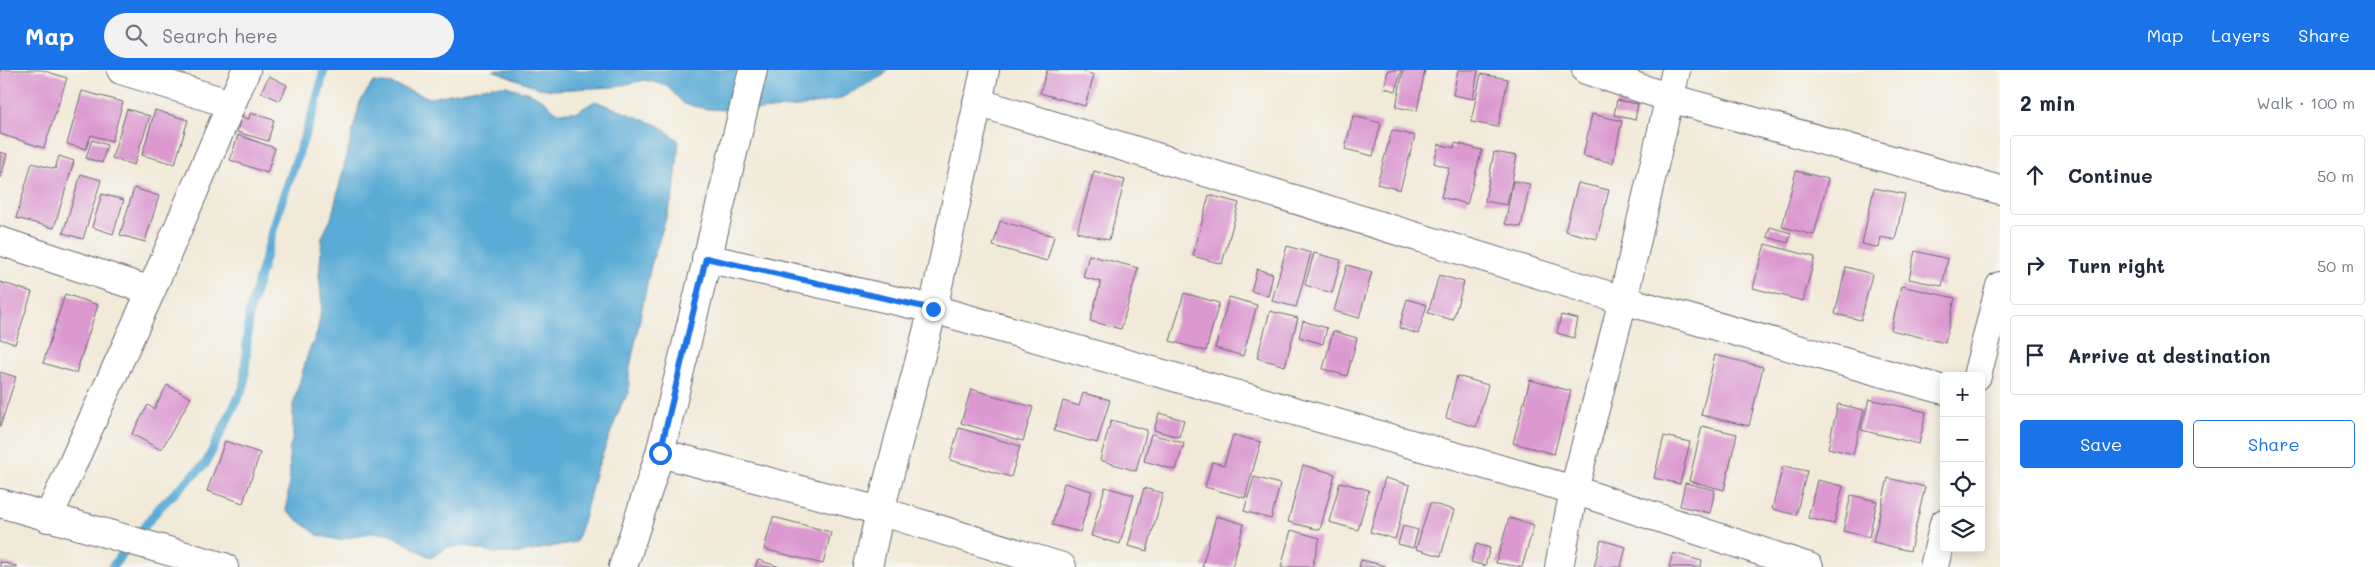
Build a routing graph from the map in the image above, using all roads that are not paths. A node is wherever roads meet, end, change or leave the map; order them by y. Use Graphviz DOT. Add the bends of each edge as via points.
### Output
graph roads {
  1 [pos="121,70"];
  2 [pos="246,70"];
  3 [pos="753,70"];
  4 [pos="985,70"];
  5 [pos="1586,70"];
  6 [pos="1676,70"];
  7 [pos="1670,98"];
  8 [pos="977,102"];
  9 [pos="231,104"];
  10 [pos="2000,190"];
  11 [pos="0,241"];
  12 [pos="706,258"];
  13 [pos="2000,286"];
  14 [pos="150,291"];
  15 [pos="1623,300"];
  16 [pos="933,309"];
  17 [pos="1978,372"];
  18 [pos="1940,389"];
  19 [pos="660,453"];
  20 [pos="1574,490"];
  21 [pos="0,503"];
  22 [pos="880,511"];
  23 [pos="48,518"];
  24 [pos="1940,541"];
  25 [pos="224,567"];
  26 [pos="623,567"];
  27 [pos="868,567"];
  28 [pos="1062,567"];
  29 [pos="1559,567"];
  30 [pos="1809,567"];
  31 [pos="1934,567"];
  1 -- 9 [label="street"];
  2 -- 9 [label="street"];
  3 -- 12 [label="street"];
  4 -- 8 [label="street"];
  5 -- 7 [label="street"];
  6 -- 7 [label="street"];
  7 -- 10 [label="street"];
  7 -- 15 [label="street"];
  8 -- 15 [label="street"];
  8 -- 16 [label="street"];
  9 -- 14 [label="street"];
  11 -- 14 [label="street"];
  12 -- 16 [label="street"];
  12 -- 19 [label="street"];
  13 -- 17 [label="street"];
  14 -- 23 [label="street"];
  15 -- 18 [label="street"];
  15 -- 20 [label="street"];
  16 -- 20 [label="street"];
  16 -- 22 [label="street"];
  19 -- 22 [label="street"];
  19 -- 26 [label="street"];
  20 -- 29 [label="street"];
  20 -- 30 [label="street"];
  21 -- 23 [label="street"];
  22 -- 27 [label="street"];
  22 -- 28 [label="street"];
  23 -- 25 [label="street"];
  24 -- 31 [label="street"];
}
